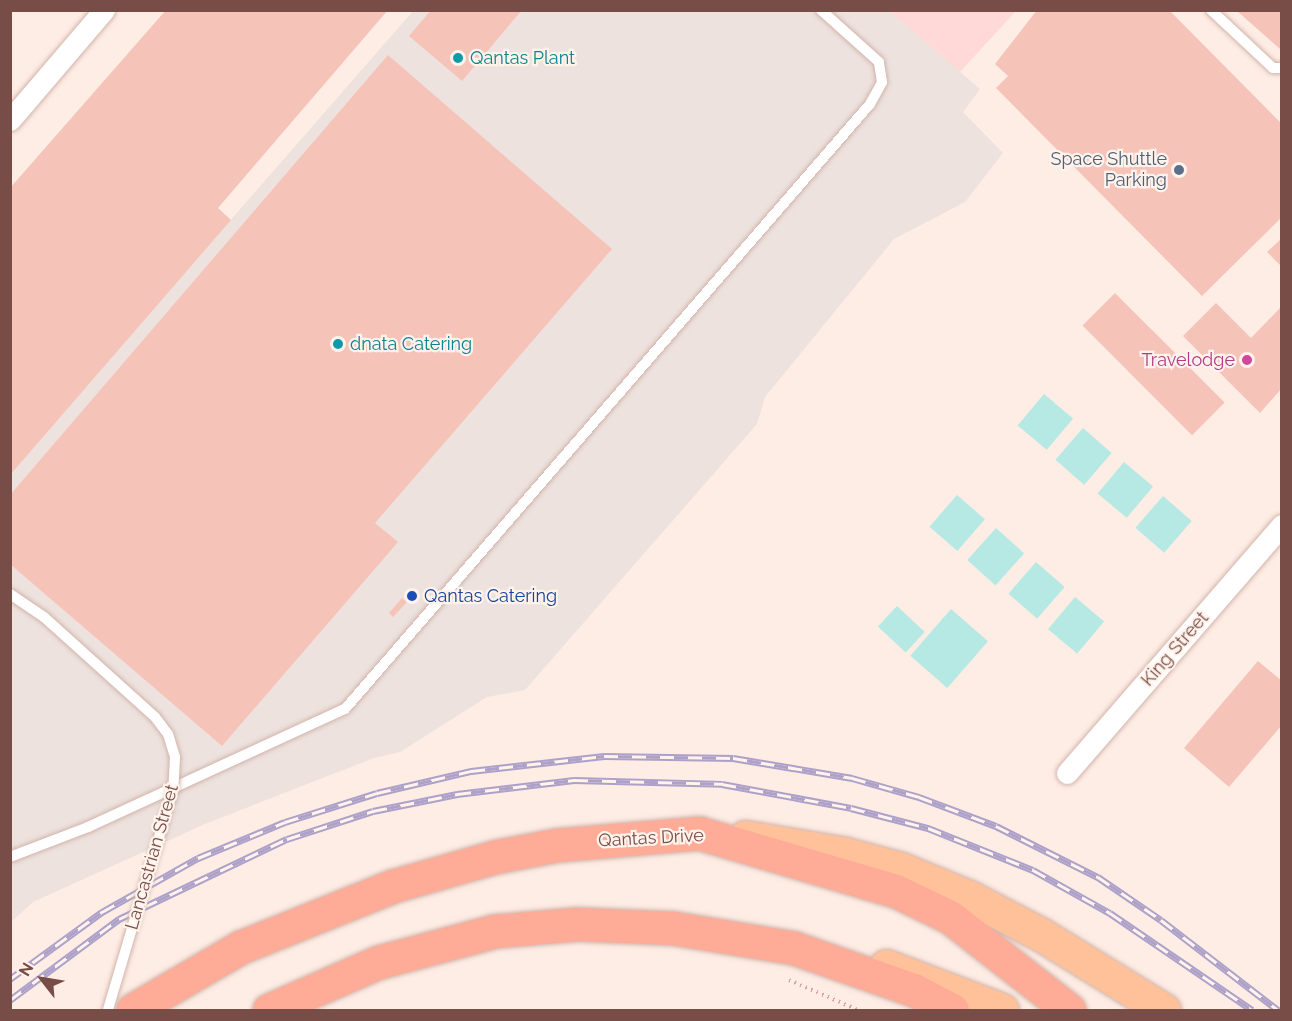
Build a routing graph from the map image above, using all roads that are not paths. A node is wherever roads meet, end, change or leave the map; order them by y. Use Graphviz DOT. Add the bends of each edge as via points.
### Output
graph roads {
  1 [pos="104,10"];
  2 [pos="821,10"];
  3 [pos="1211,10"];
  4 [pos="1281,68"];
  5 [pos="10,120"];
  6 [pos="1281,525"];
  7 [pos="10,594"];
  8 [pos="1067,773"];
  9 [pos="699,833"];
  10 [pos="10,857"];
  11 [pos="789,963"];
  12 [pos="108,1011"];
  13 [pos="133,1011"];
  14 [pos="270,1011"];
  15 [pos="952,1011"];
  16 [pos="1002,1011"];
  17 [pos="1069,1011"];
  18 [pos="1164,1011"];
  1 -- 5 [label="street"];
  2 -- 10 [label="lane" via="879,62 882,82 870,104 345,709 88,827"];
  3 -- 4 [label="lane" via="1273,68"];
  6 -- 8 [label="street, King Street"];
  7 -- 12 [label="lane, Lancastrian Street, bridge" via="44,617 155,717 168,735 175,757 173,790"];
  9 -- 13 [label="highway, Qantas Drive" via="557,845 494,857 393,886 241,948"];
  9 -- 17 [label="highway" via="896,891 950,917"];
  9 -- 18 [label="main road, Qantas Drive" via="787,842 902,869 969,897 1042,935"];
  11 -- 14 [label="highway" via="673,928 577,924 495,931 379,962"];
  11 -- 15 [label="highway" via="914,990"];
  11 -- 16 [label="main road" via="904,970"];
}
